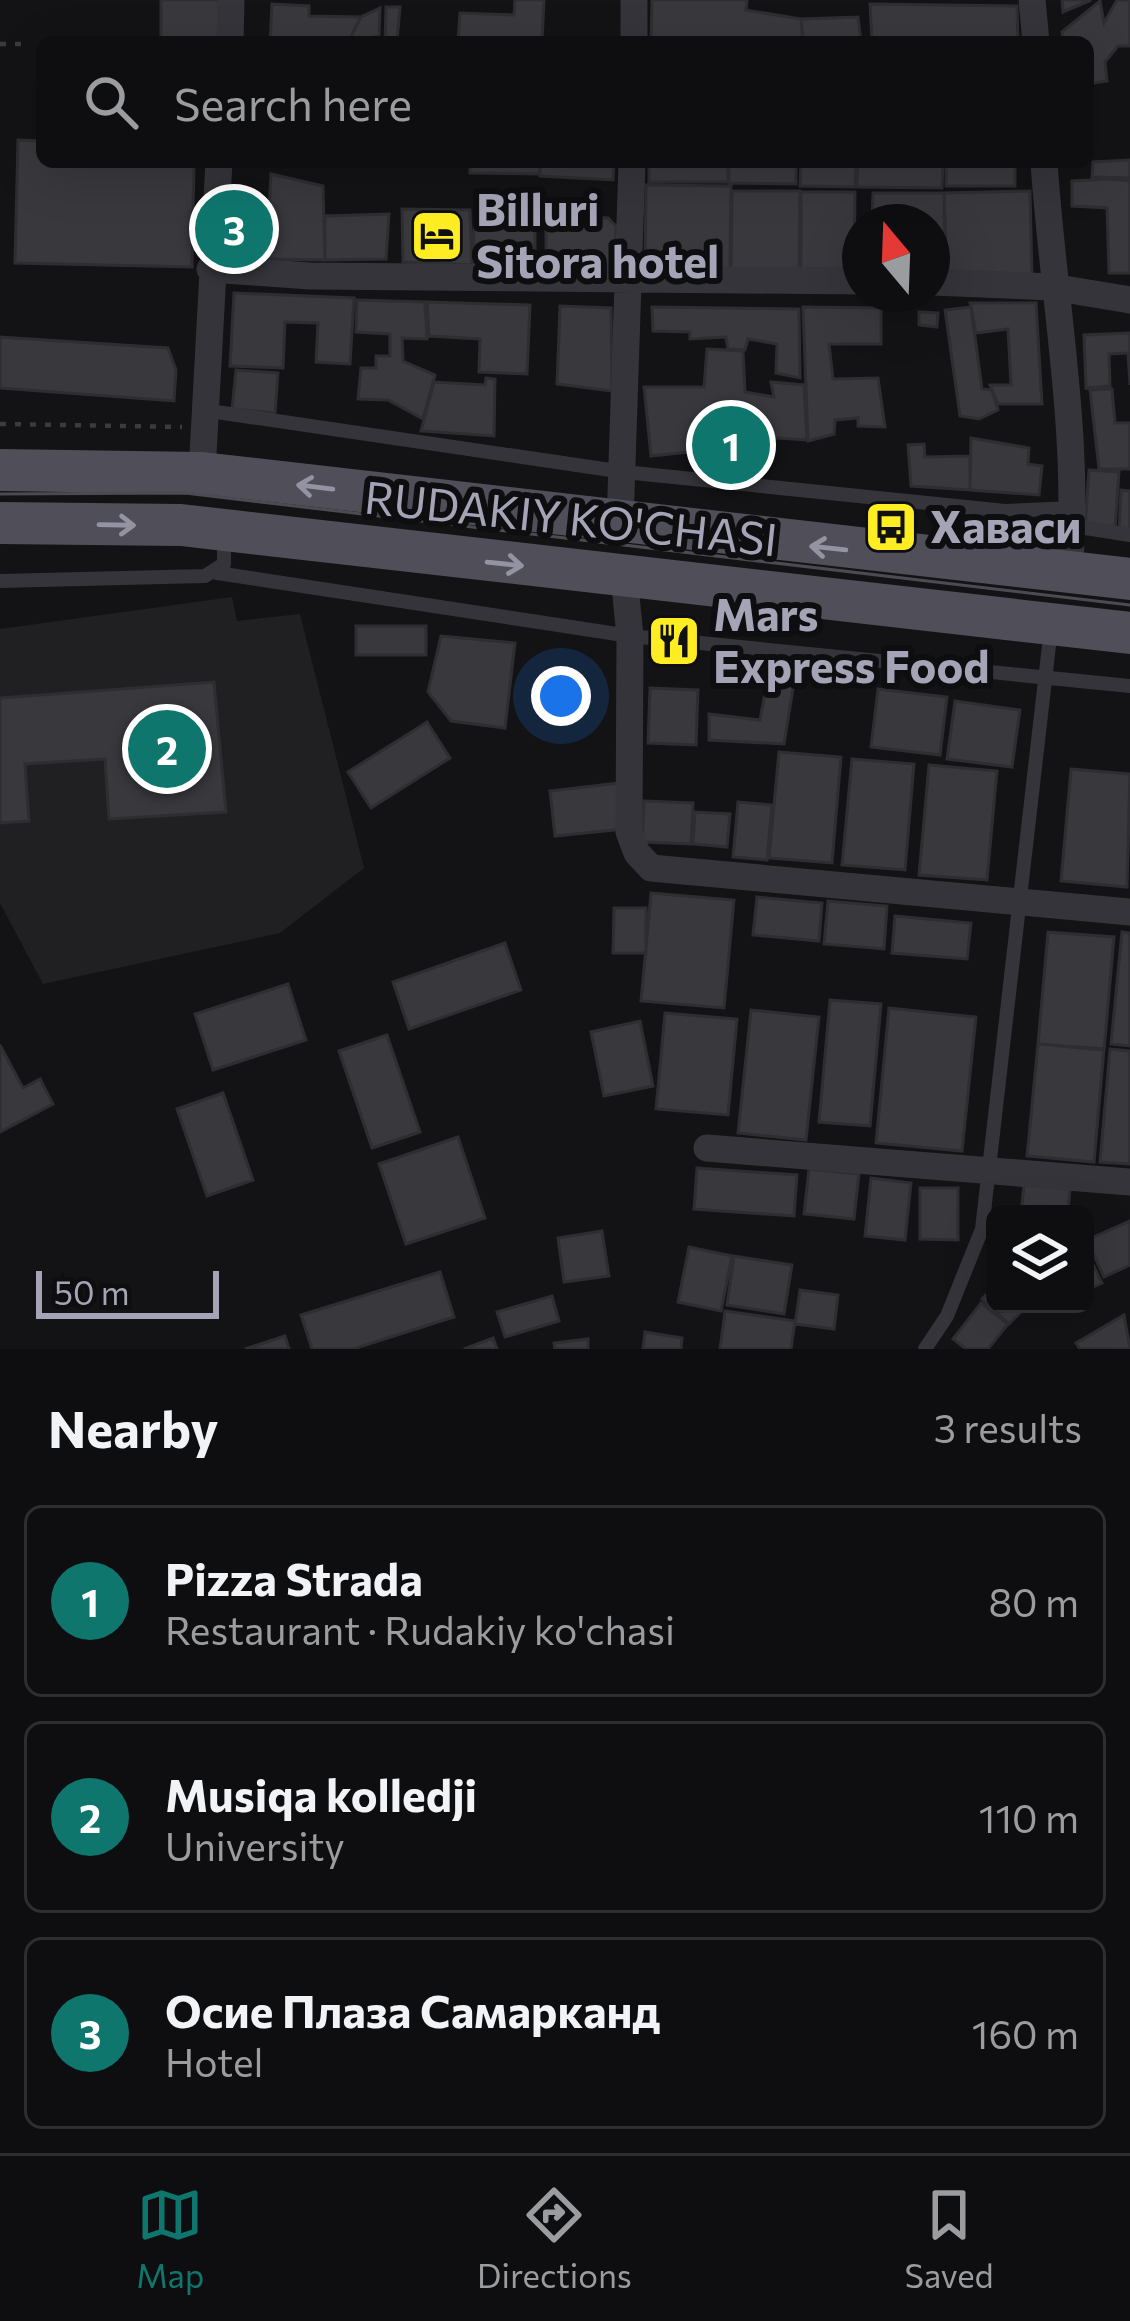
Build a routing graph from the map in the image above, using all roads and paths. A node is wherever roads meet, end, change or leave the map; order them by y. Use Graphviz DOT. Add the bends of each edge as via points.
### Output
graph roads {
  1 [pos="231,0"];
  2 [pos="634,0"];
  3 [pos="1033,0"];
  4 [pos="230,36"];
  5 [pos="634,36"];
  6 [pos="1036,36"];
  7 [pos="0,44"];
  8 [pos="24,44"];
  9 [pos="218,168"];
  10 [pos="632,168"];
  11 [pos="1044,168"];
  12 [pos="210,268"];
  13 [pos="629,280"];
  14 [pos="842,281"];
  15 [pos="950,283"];
  16 [pos="1052,287"];
  17 [pos="1130,300"];
  18 [pos="203,410"];
  19 [pos="0,470"];
  20 [pos="624,472"];
  21 [pos="202,473"];
  22 [pos="1073,517"];
  23 [pos="0,523"];
  24 [pos="620,524"];
  25 [pos="222,530"];
  26 [pos="1130,535"];
  27 [pos="217,573"];
  28 [pos="1069,573"];
  29 [pos="624,577"];
  30 [pos="1130,579"];
  31 [pos="0,581"];
  32 [pos="1052,626"];
  33 [pos="1130,633"];
  34 [pos="630,636"];
  35 [pos="1045,677"];
  36 [pos="1130,686"];
  37 [pos="1019,903"];
  38 [pos="1130,911"];
  39 [pos="706,1148"];
  40 [pos="986,1170"];
  41 [pos="1130,1182"];
  42 [pos="925,1349"];
  1 -- 4 [label="street"];
  2 -- 5 [label="street"];
  3 -- 6 [label="street"];
  7 -- 8 [label="path"];
  9 -- 12 [label="street"];
  10 -- 13 [label="street"];
  11 -- 16 [label="street"];
  12 -- 13 [label="street"];
  12 -- 18 [label="street"];
  13 -- 14 [label="street"];
  13 -- 20 [label="street"];
  15 -- 16 [label="street"];
  16 -- 17 [label="street"];
  16 -- 22 [label="street" via="1073,451"];
  18 -- 20 [label="lane"];
  18 -- 21 [label="street"];
  19 -- 21 [label="main road, RUDAKIY KO'CHASI"];
  20 -- 22 [label="lane"];
  20 -- 24 [label="street"];
  24 -- 21 [label="main road, RUDAKIY KO'CHASI, one-way"];
  22 -- 26 [label="lane"];
  22 -- 28 [label="street"];
  23 -- 25 [label="main road, RUDAKIY KO'CHASI, one-way"];
  28 -- 24 [label="main road, RUDAKIY KO'CHASI, one-way"];
  25 -- 27 [label="lane" via="227,553"];
  25 -- 29 [label="main road, RUDAKIY KO'CHASI, one-way"];
  27 -- 31 [label="lane"];
  27 -- 34 [label="lane"];
  28 -- 30 [label="main road, RUDAKIY KO'CHASI"];
  28 -- 32 [label="main road"];
  29 -- 32 [label="main road, RUDAKIY KO'CHASI"];
  29 -- 34 [label="street"];
  32 -- 33 [label="main road, RUDAKIY KO'CHASI"];
  32 -- 35 [label="lane"];
  34 -- 35 [label="lane"];
  34 -- 37 [label="street" via="629,832 651,868"];
  35 -- 36 [label="lane"];
  35 -- 37 [label="lane"];
  37 -- 38 [label="street"];
  37 -- 40 [label="lane"];
  39 -- 40 [label="street"];
  40 -- 41 [label="street"];
  40 -- 42 [label="lane" via="982,1229"];
}
